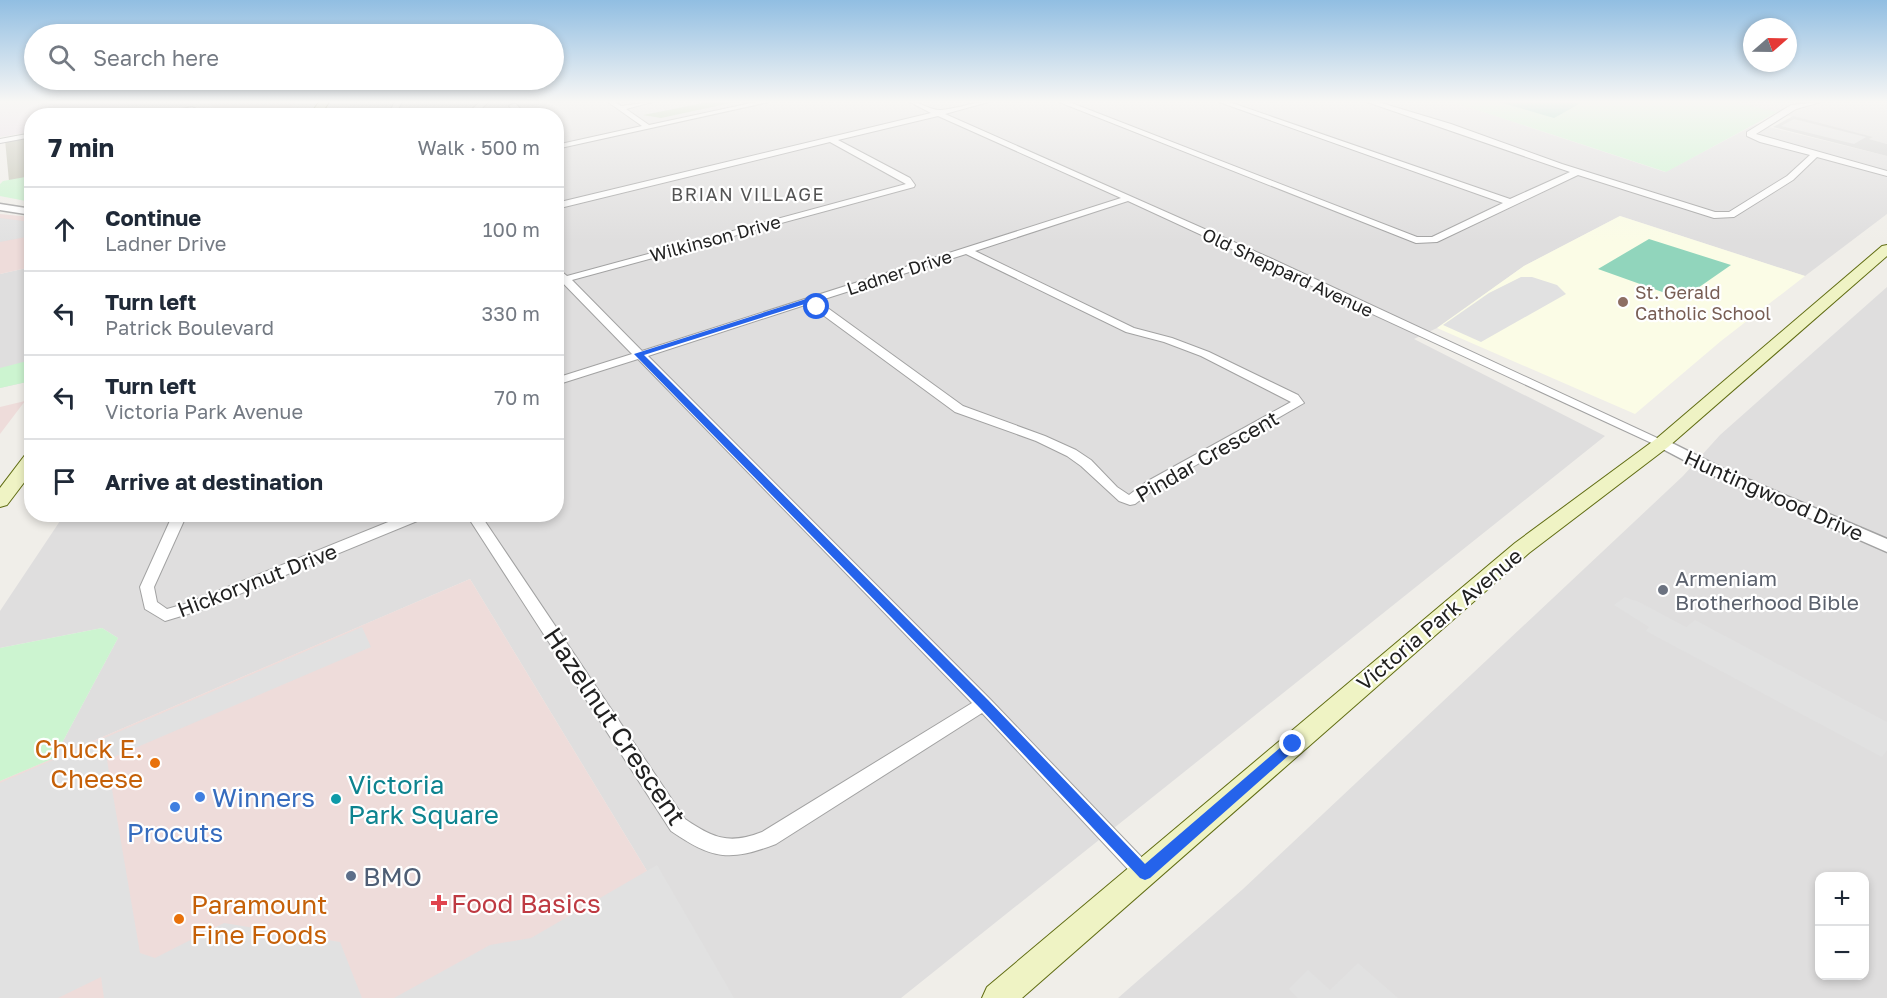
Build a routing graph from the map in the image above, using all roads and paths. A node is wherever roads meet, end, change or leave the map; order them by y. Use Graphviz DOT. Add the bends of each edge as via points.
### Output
graph roads {
  1 [pos="791,149"];
  2 [pos="848,149"];
  3 [pos="1016,149"];
  4 [pos="1182,149"];
  5 [pos="1356,149"];
  6 [pos="1511,149"];
  7 [pos="1793,149"];
  8 [pos="1815,155"];
  9 [pos="1577,172"];
  10 [pos="1887,174"];
  11 [pos="1126,199"];
  12 [pos="1509,202"];
  13 [pos="564,204"];
  14 [pos="0,207"];
  15 [pos="24,211"];
  16 [pos="1887,249"];
  17 [pos="966,250"];
  18 [pos="564,273"];
  19 [pos="564,277"];
  20 [pos="809,300"];
  21 [pos="638,354"];
  22 [pos="564,379"];
  23 [pos="1662,443"];
  24 [pos="24,470"];
  25 [pos="0,501"];
  26 [pos="176,522"];
  27 [pos="402,522"];
  28 [pos="478,522"];
  29 [pos="1887,546"];
  30 [pos="984,704"];
  31 [pos="1145,874"];
  32 [pos="998,998"];
  1 -- 13 [label="street"];
  2 -- 18 [label="street, Wilkinson Drive" via="911,185"];
  3 -- 11 [label="street, Old Sheppard Avenue"];
  4 -- 12 [label="street" via="1416,240 1434,240"];
  5 -- 12 [label="street"];
  6 -- 9 [label="street"];
  7 -- 8 [label="street"];
  8 -- 9 [label="street" via="1790,178 1731,215 1723,216"];
  8 -- 10 [label="street"];
  9 -- 12 [label="street"];
  11 -- 17 [label="street, Ladner Drive"];
  11 -- 23 [label="street, Old Sheppard Avenue"];
  14 -- 15 [label="street"];
  16 -- 23 [label="main road, Victoria Park Avenue"];
  17 -- 20 [label="street, Ladner Drive"];
  17 -- 20 [label="street, Pindar Crescent" via="1130,330 1205,354 1298,403 1151,485 1130,501 1120,498 1098,473 1058,444 959,409"];
  19 -- 21 [label="street"];
  20 -- 21 [label="street, Ladner Drive"];
  21 -- 22 [label="street"];
  21 -- 30 [label="street"];
  23 -- 29 [label="street, Huntingwood Drive" via="1720,473"];
  23 -- 31 [label="main road, Victoria Park Avenue" via="1522,548"];
  24 -- 25 [label="main road"];
  26 -- 27 [label="street, Hickorynut Drive" via="147,587 150,605 165,615"];
  28 -- 30 [label="street, Hazelnut Crescent" via="678,825 704,844 745,848 770,838"];
  30 -- 31 [label="street"];
  31 -- 32 [label="main road, Victoria Park Avenue"];
}
